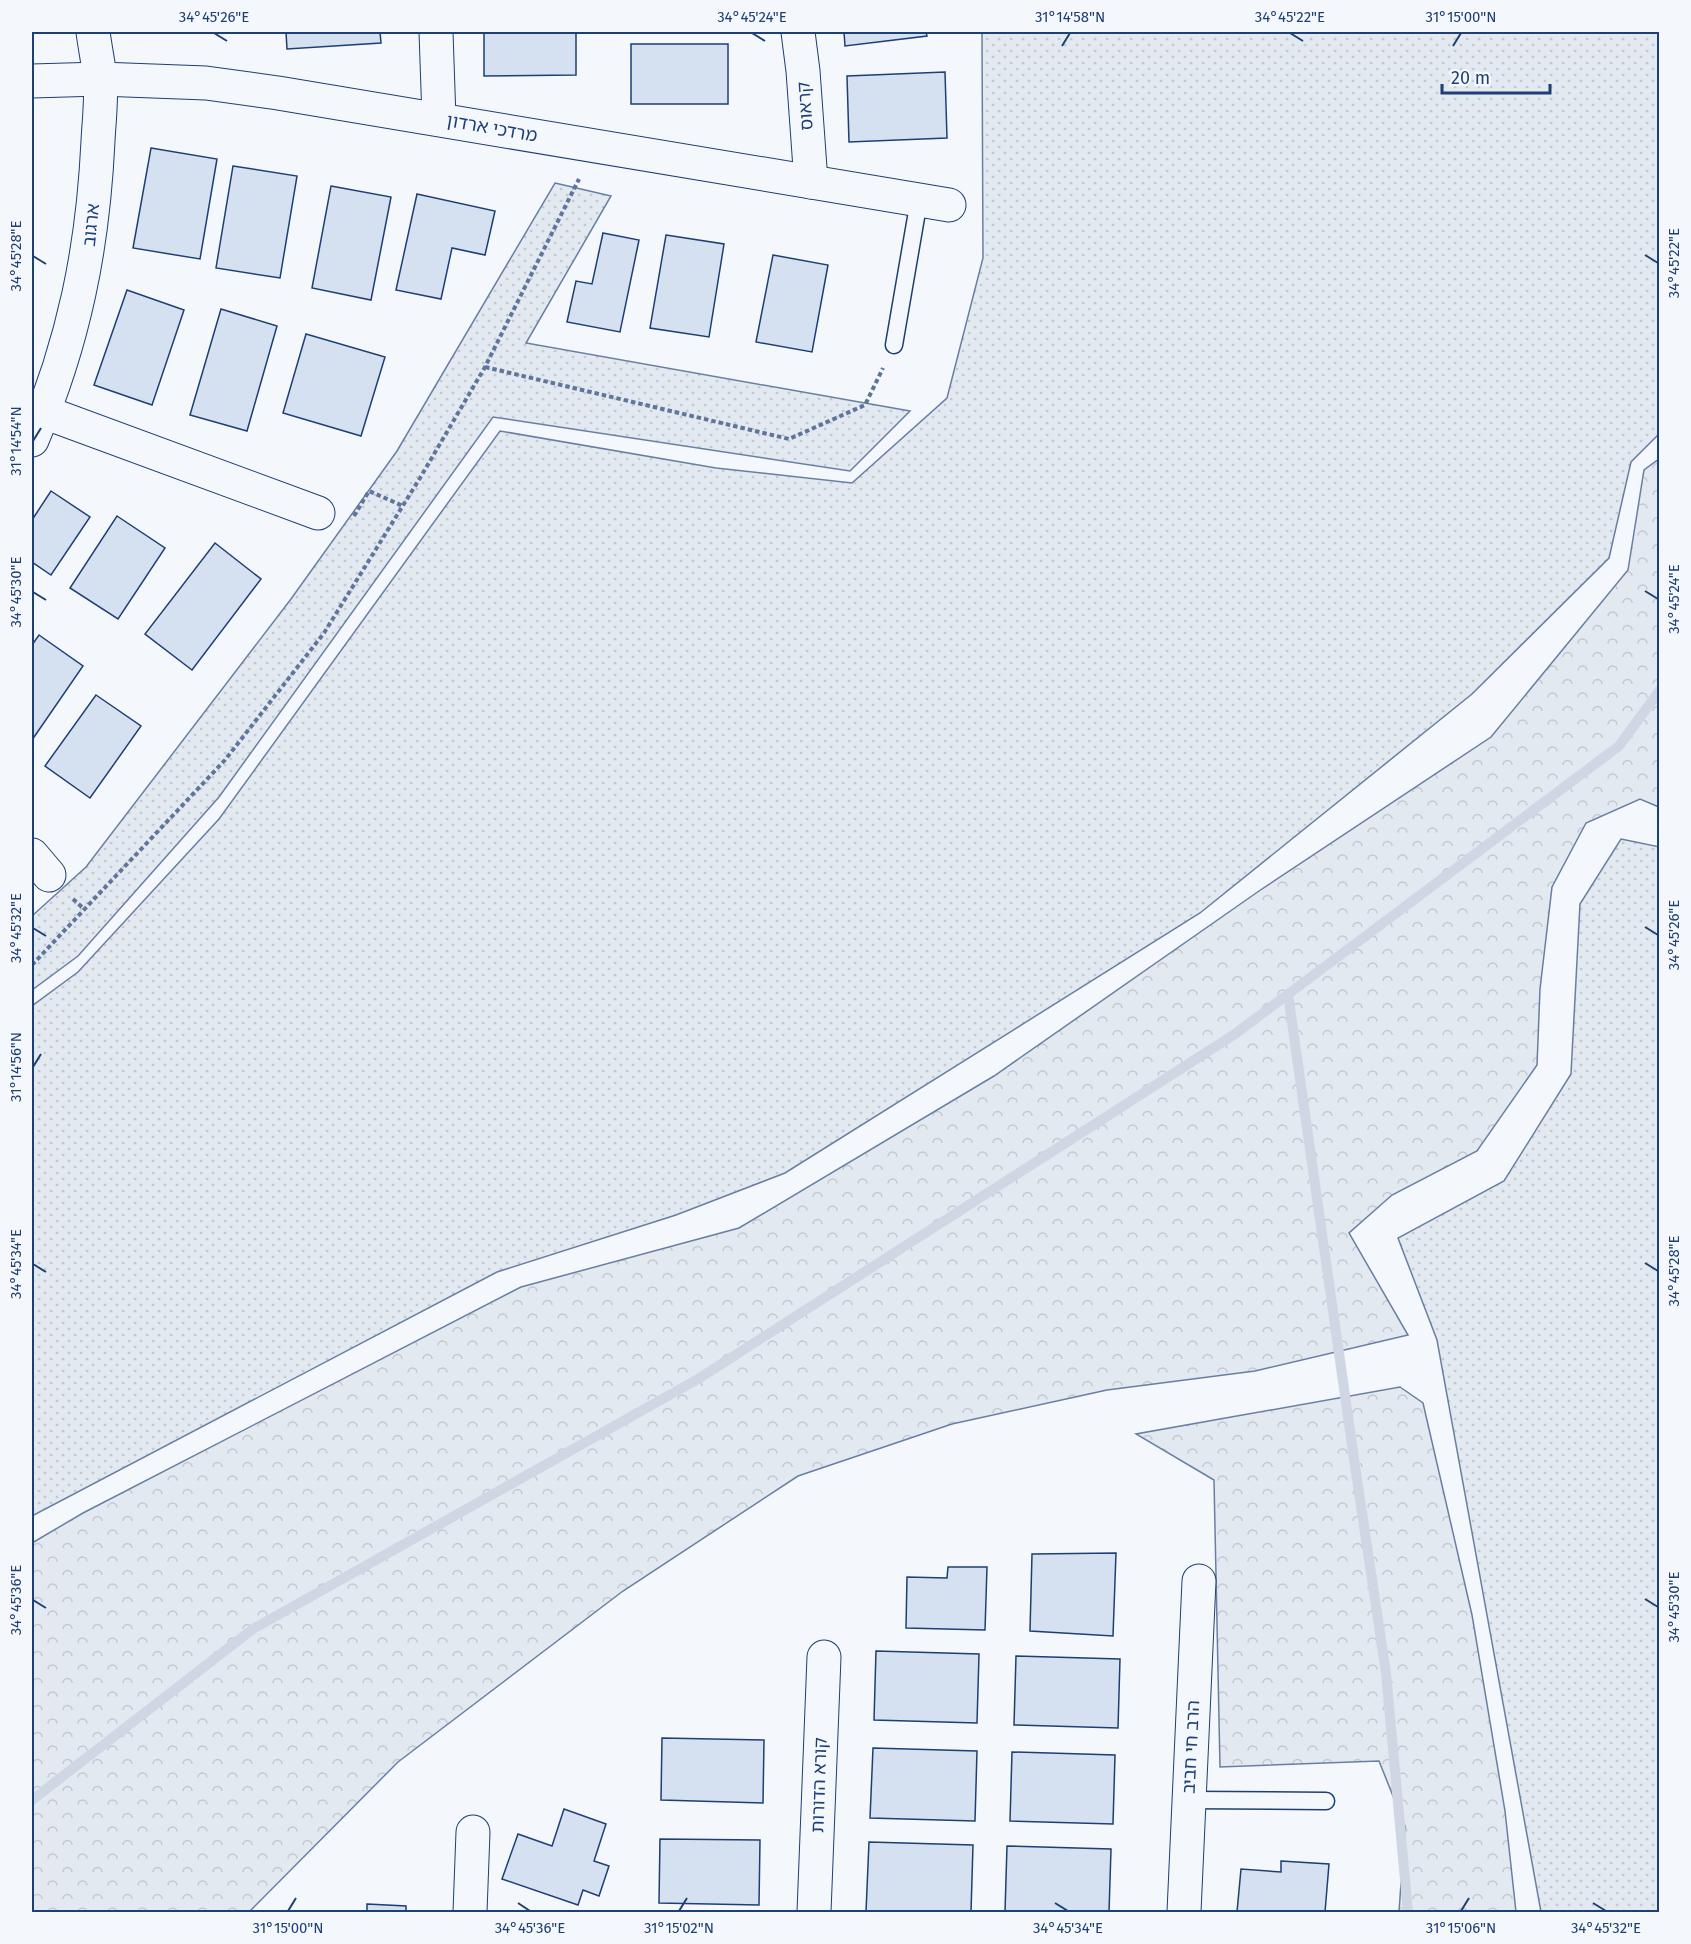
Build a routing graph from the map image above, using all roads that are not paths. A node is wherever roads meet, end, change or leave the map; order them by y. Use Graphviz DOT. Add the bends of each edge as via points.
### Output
graph roads {
  1 [pos="93,32"];
  2 [pos="435,32"];
  3 [pos="798,32"];
  4 [pos="100,79"];
  5 [pos="32,81"];
  6 [pos="439,120"];
  7 [pos="811,182"];
  8 [pos="934,202"];
  9 [pos="894,345"];
  10 [pos="38,426"];
  11 [pos="318,513"];
  12 [pos="1199,1581"];
  13 [pos="824,1658"];
  14 [pos="1189,1800"];
  15 [pos="1326,1801"];
  16 [pos="473,1833"];
  17 [pos="470,1912"];
  18 [pos="814,1912"];
  19 [pos="1184,1912"];
  1 -- 4 [label="street, ארגוב"];
  2 -- 6 [label="street"];
  3 -- 7 [label="street, קראוס"];
  4 -- 5 [label="street, מרדכי ארדון"];
  4 -- 6 [label="street, מרדכי ארדון" via="216,85"];
  4 -- 10 [label="street, ארגוב" via="88,254 75,317"];
  6 -- 7 [label="street, מרדכי ארדון"];
  7 -- 8 [label="street, מרדכי ארדון"];
  8 -- 9 [label="lane"];
  10 -- 11 [label="street, ארגוב"];
  12 -- 14 [label="street, הרב חי חביב"];
  13 -- 18 [label="street, קורא הדורות"];
  14 -- 15 [label="lane"];
  14 -- 19 [label="street, הרב חי חביב"];
  16 -- 17 [label="street"];
}
